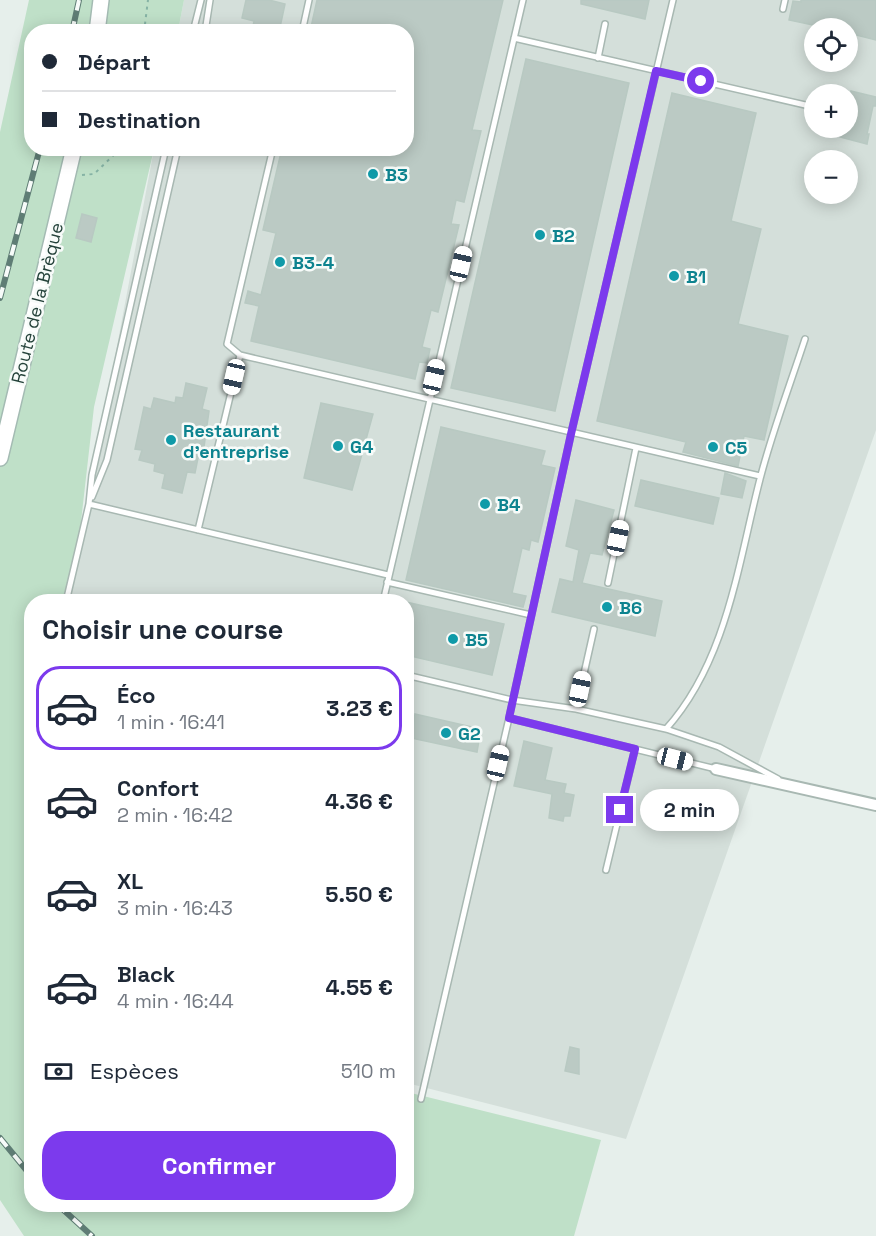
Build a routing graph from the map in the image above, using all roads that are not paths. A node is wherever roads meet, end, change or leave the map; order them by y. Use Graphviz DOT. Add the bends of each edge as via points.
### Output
graph roads {
  1 [pos="100,0"];
  2 [pos="201,0"];
  3 [pos="210,0"];
  4 [pos="309,0"];
  5 [pos="524,0"];
  6 [pos="673,0"];
  7 [pos="784,0"];
  8 [pos="783,9"];
  9 [pos="98,24"];
  10 [pos="195,24"];
  11 [pos="206,24"];
  12 [pos="304,24"];
  13 [pos="605,24"];
  14 [pos="514,38"];
  15 [pos="598,58"];
  16 [pos="656,71"];
  17 [pos="804,105"];
  18 [pos="72,156"];
  19 [pos="164,156"];
  20 [pos="176,156"];
  21 [pos="271,156"];
  22 [pos="805,339"];
  23 [pos="240,356"];
  24 [pos="429,400"];
  25 [pos="571,434"];
  26 [pos="636,448"];
  27 [pos="0,458"];
  28 [pos="760,476"];
  29 [pos="89,504"];
  30 [pos="198,530"];
  31 [pos="388,578"];
  32 [pos="608,583"];
  33 [pos="68,594"];
  34 [pos="385,594"];
  35 [pos="531,615"];
  36 [pos="594,629"];
  37 [pos="414,677"];
  38 [pos="512,700"];
  39 [pos="576,709"];
  40 [pos="509,718"];
  41 [pos="666,729"];
  42 [pos="635,749"];
  43 [pos="716,768"];
  44 [pos="790,786"];
  45 [pos="876,805"];
  46 [pos="606,870"];
  47 [pos="421,1099"];
  1 -- 9 [label="main road"];
  2 -- 10 [label="lane"];
  3 -- 11 [label="lane"];
  4 -- 12 [label="lane"];
  5 -- 14 [label="lane"];
  6 -- 16 [label="lane"];
  7 -- 8 [label="lane"];
  13 -- 15 [label="lane"];
  14 -- 15 [label="lane"];
  14 -- 24 [label="lane"];
  15 -- 16 [label="lane"];
  16 -- 17 [label="lane"];
  16 -- 25 [label="lane"];
  18 -- 27 [label="main road, Route de la Brèque"];
  19 -- 29 [label="lane" via="92,475"];
  20 -- 29 [label="lane" via="106,460"];
  21 -- 23 [label="lane" via="226,344"];
  22 -- 28 [label="lane"];
  23 -- 24 [label="lane"];
  23 -- 30 [label="lane"];
  24 -- 25 [label="lane"];
  24 -- 31 [label="lane"];
  25 -- 26 [label="lane"];
  25 -- 35 [label="lane"];
  26 -- 28 [label="lane"];
  26 -- 32 [label="lane"];
  28 -- 41 [label="lane" via="725,623 686,706"];
  29 -- 30 [label="lane"];
  29 -- 33 [label="lane"];
  30 -- 31 [label="lane"];
  31 -- 34 [label="lane"];
  31 -- 35 [label="lane"];
  35 -- 38 [label="lane"];
  36 -- 39 [label="lane"];
  37 -- 38 [label="lane"];
  38 -- 39 [label="lane"];
  38 -- 40 [label="lane"];
  39 -- 41 [label="lane"];
  40 -- 42 [label="lane"];
  40 -- 47 [label="lane"];
  41 -- 44 [label="lane" via="719,747"];
  42 -- 43 [label="lane"];
  42 -- 46 [label="lane"];
  43 -- 44 [label="street"];
  44 -- 45 [label="street"];
}
